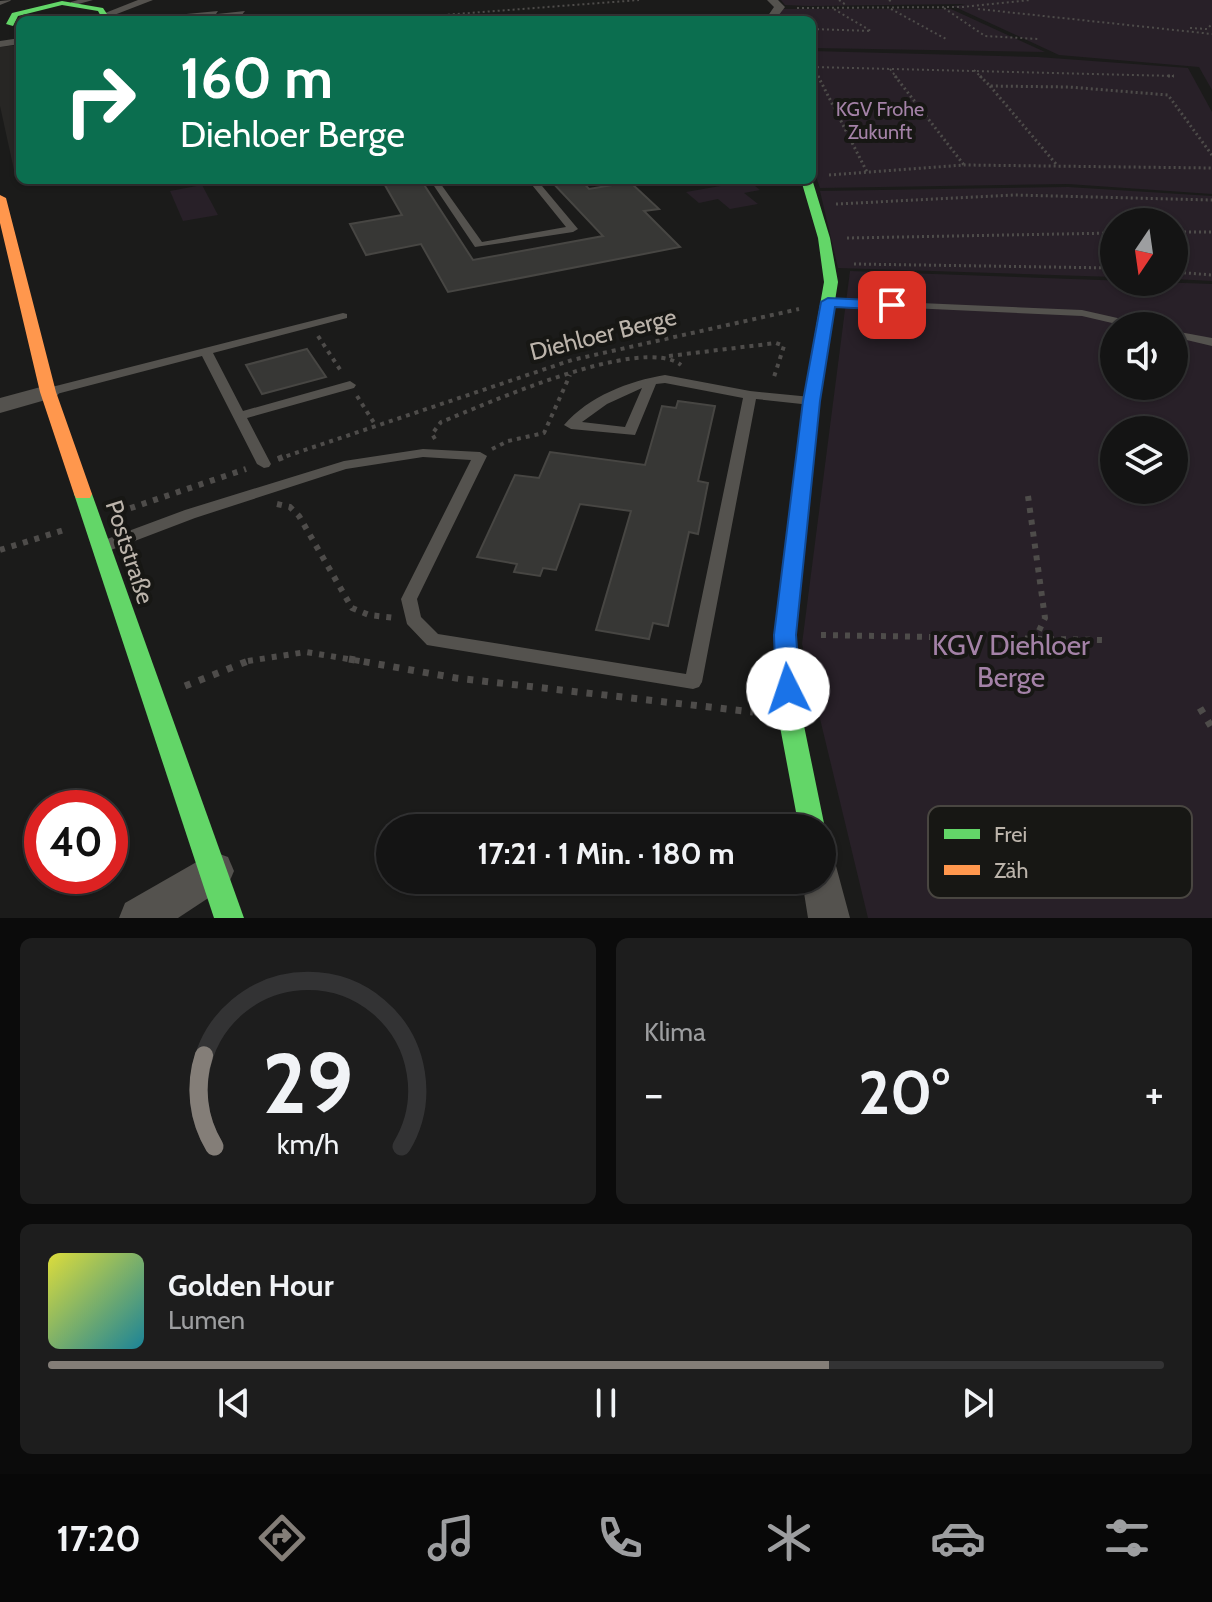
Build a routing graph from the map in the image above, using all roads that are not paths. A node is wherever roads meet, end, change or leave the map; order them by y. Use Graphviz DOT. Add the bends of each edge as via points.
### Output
graph roads {
  1 [pos="8,0"];
  2 [pos="148,0"];
  3 [pos="82,2"];
  4 [pos="0,3"];
  5 [pos="216,12"];
  6 [pos="105,16"];
  7 [pos="111,16"];
  8 [pos="180,16"];
  9 [pos="10,24"];
  10 [pos="817,178"];
  11 [pos="437,184"];
  12 [pos="535,184"];
  13 [pos="0,198"];
  14 [pos="828,302"];
  15 [pos="343,316"];
  16 [pos="1100,317"];
  17 [pos="1188,337"];
  18 [pos="1212,342"];
  19 [pos="205,350"];
  20 [pos="651,381"];
  21 [pos="350,385"];
  22 [pos="48,392"];
  23 [pos="750,395"];
  24 [pos="811,401"];
  25 [pos="0,406"];
  26 [pos="239,416"];
  27 [pos="264,464"];
  28 [pos="104,546"];
  29 [pos="809,814"];
  30 [pos="214,871"];
  31 [pos="825,894"];
  32 [pos="140,918"];
  33 [pos="229,918"];
  34 [pos="829,918"];
  1 -- 4 [label="lane"];
  2 -- 7 [label="street"];
  3 -- 6 [label="street"];
  3 -- 9 [label="street" via="48,4 15,15"];
  5 -- 8 [label="lane"];
  10 -- 14 [label="street" via="815,205 829,264"];
  11 -- 12 [label="lane" via="479,245 573,229"];
  13 -- 22 [label="street, Poststraße"];
  14 -- 16 [label="lane"];
  14 -- 24 [label="street"];
  15 -- 19 [label="lane"];
  17 -- 18 [label="lane"];
  19 -- 22 [label="lane"];
  19 -- 26 [label="lane"];
  20 -- 20 [label="lane" via="591,406 571,425 630,432"];
  20 -- 23 [label="lane"];
  21 -- 26 [label="lane"];
  22 -- 25 [label="street"];
  22 -- 28 [label="street, Poststraße"];
  23 -- 24 [label="lane"];
  23 -- 28 [label="lane" via="693,682 433,640 413,619 409,599 480,456 423,453 344,465"];
  24 -- 29 [label="street" via="785,635 790,716"];
  26 -- 27 [label="lane"];
  28 -- 30 [label="street, Poststraße"];
  30 -- 32 [label="street"];
  30 -- 33 [label="street, Poststraße"];
  31 -- 34 [label="street"];
}
